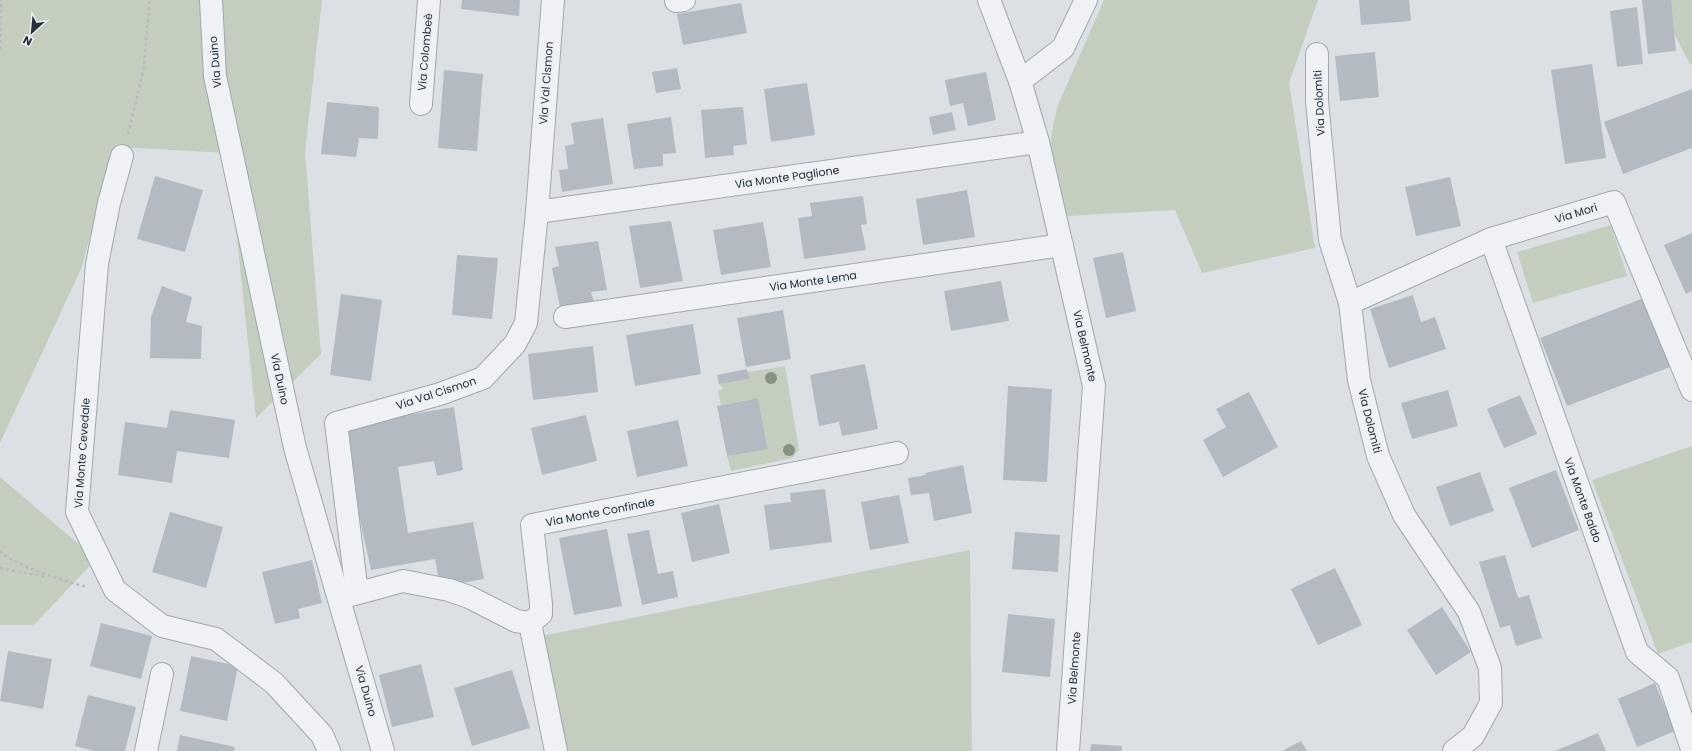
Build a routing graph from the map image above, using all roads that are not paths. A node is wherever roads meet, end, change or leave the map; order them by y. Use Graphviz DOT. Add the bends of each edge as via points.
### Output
graph roads {
  1 [pos="211,0"];
  2 [pos="429,0"];
  3 [pos="553,0"];
  4 [pos="989,0"];
  5 [pos="1086,0"];
  6 [pos="1317,54"];
  7 [pos="1020,81"];
  8 [pos="421,104"];
  9 [pos="1038,142"];
  10 [pos="122,156"];
  11 [pos="537,212"];
  12 [pos="1491,239"];
  13 [pos="1062,245"];
  14 [pos="1350,303"];
  15 [pos="565,317"];
  16 [pos="1692,390"];
  17 [pos="897,453"];
  18 [pos="348,595"];
  19 [pos="530,623"];
  20 [pos="162,674"];
  21 [pos="1692,749"];
  22 [pos="146,751"];
  23 [pos="330,751"];
  24 [pos="383,751"];
  25 [pos="556,751"];
  26 [pos="1068,751"];
  27 [pos="1454,751"];
  1 -- 18 [label="street, Via Duino" via="215,76 295,448"];
  2 -- 8 [label="street, Via Colombeè"];
  3 -- 11 [label="street, Via Val Cismon"];
  4 -- 7 [label="street, Via Belmonte"];
  5 -- 7 [label="street" via="1063,48"];
  6 -- 14 [label="street, Via Dolomiti" via="1317,101 1330,240"];
  7 -- 9 [label="street, Via Belmonte"];
  9 -- 11 [label="street, Via Monte Paglione"];
  9 -- 13 [label="street, Via Belmonte"];
  10 -- 23 [label="street, Via Monte Cevedale" via="109,203 97,264 77,512 116,590 162,626 216,639 274,683 322,736"];
  11 -- 18 [label="street, Via Val Cismon" via="526,323 515,344 483,378 440,394 336,423"];
  12 -- 14 [label="street, Via Mori"];
  12 -- 16 [label="street, Via Mori" via="1614,202"];
  12 -- 21 [label="street, Via Monte Baldo" via="1637,652 1668,678"];
  13 -- 15 [label="street, Via Monte Lema"];
  13 -- 26 [label="street, Via Belmonte" via="1094,386"];
  14 -- 27 [label="street, Via Dolomiti" via="1359,380 1378,456 1404,515 1469,612 1490,668 1491,703 1473,736"];
  17 -- 19 [label="street, Via Monte Confinale" via="532,525 541,604 540,614"];
  18 -- 19 [label="street" via="403,581 449,590 469,597 516,621"];
  18 -- 24 [label="street, Via Duino"];
  19 -- 25 [label="street"];
  20 -- 22 [label="street"];
}
